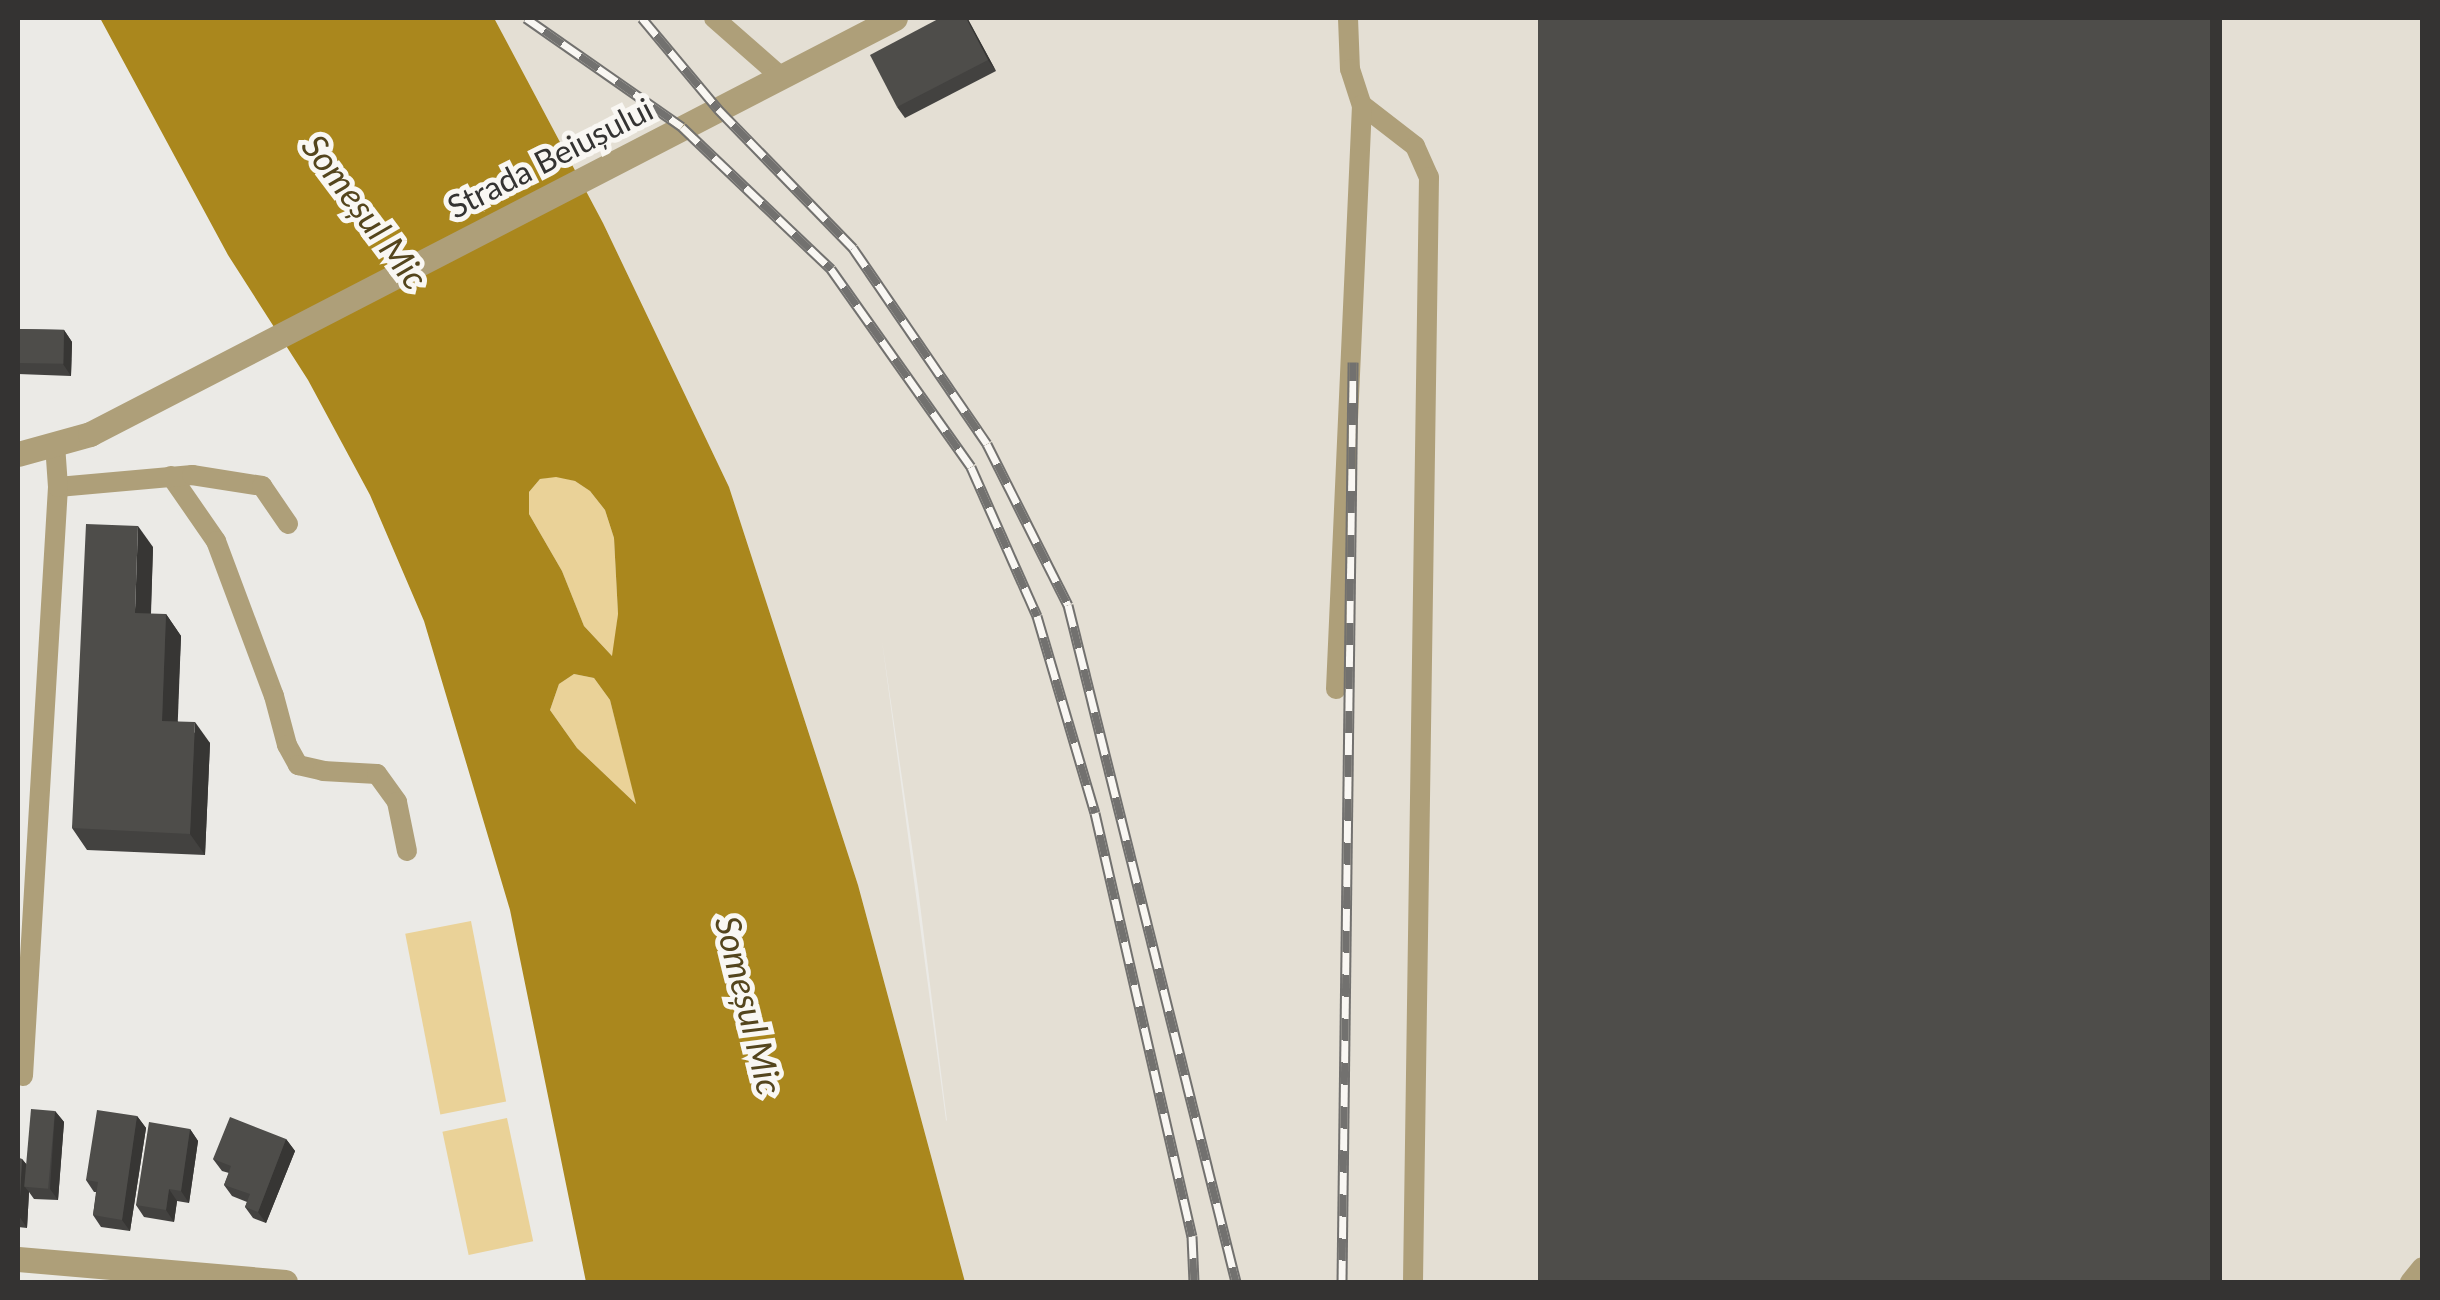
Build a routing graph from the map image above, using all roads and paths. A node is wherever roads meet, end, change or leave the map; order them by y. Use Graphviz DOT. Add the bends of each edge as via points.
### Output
graph roads {
  1 [pos="714,18"];
  2 [pos="894,18"];
  3 [pos="1348,18"];
  4 [pos="780,76"];
  5 [pos="1362,105"];
  6 [pos="55,444"];
  7 [pos="18,454"];
  8 [pos="171,476"];
  9 [pos="58,487"];
  10 [pos="288,524"];
  11 [pos="1336,688"];
  12 [pos="407,851"];
  13 [pos="23,1076"];
  14 [pos="18,1258"];
  15 [pos="2422,1266"];
  16 [pos="118,1274"];
  17 [pos="285,1282"];
  18 [pos="1413,1282"];
  19 [pos="2410,1282"];
  1 -- 4 [label="lane"];
  2 -- 4 [label="street, Strada Beiușului"];
  3 -- 5 [label="lane" via="1350,69"];
  4 -- 6 [label="street, Strada Beiușului" via="90,434"];
  5 -- 11 [label="lane"];
  5 -- 18 [label="lane" via="1416,146 1429,176"];
  6 -- 7 [label="street, Strada Beiușului"];
  6 -- 9 [label="lane"];
  8 -- 9 [label="lane"];
  8 -- 10 [label="lane" via="262,486"];
  8 -- 12 [label="lane" via="216,541 298,765 377,774 397,802"];
  9 -- 13 [label="lane"];
  14 -- 16 [label="street"];
  15 -- 19 [label="lane"];
  16 -- 17 [label="street"];
}
